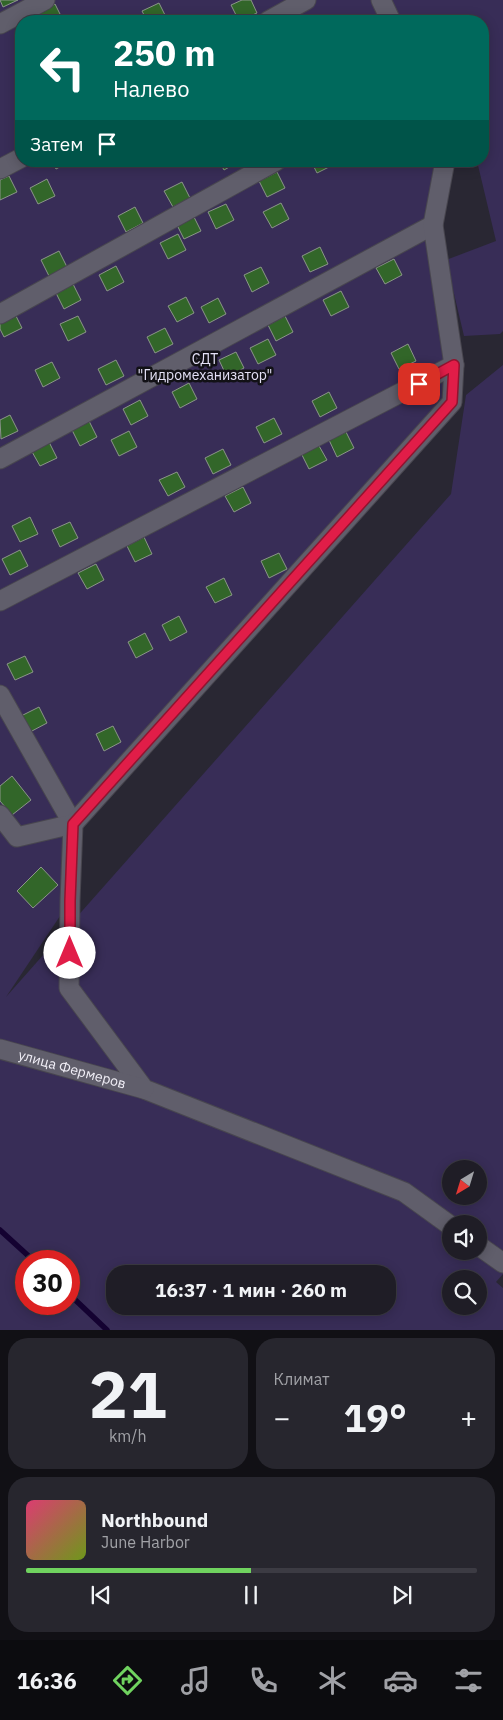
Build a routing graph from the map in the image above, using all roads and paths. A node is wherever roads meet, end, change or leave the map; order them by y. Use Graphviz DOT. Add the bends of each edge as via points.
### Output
graph roads {
  1 [pos="45,0"];
  2 [pos="306,0"];
  3 [pos="381,0"];
  4 [pos="17,15"];
  5 [pos="279,15"];
  6 [pos="388,15"];
  7 [pos="15,16"];
  8 [pos="0,24"];
  9 [pos="15,161"];
  10 [pos="265,167"];
  11 [pos="444,167"];
  12 [pos="0,169"];
  13 [pos="433,225"];
  14 [pos="0,314"];
  15 [pos="454,365"];
  16 [pos="0,459"];
  17 [pos="0,601"];
  18 [pos="0,695"];
  19 [pos="0,815"];
  20 [pos="73,824"];
  21 [pos="0,1049"];
  22 [pos="144,1088"];
  23 [pos="442,1219"];
  24 [pos="487,1252"];
  25 [pos="503,1263"];
  1 -- 4 [label="street"];
  2 -- 5 [label="street"];
  3 -- 6 [label="street"];
  7 -- 8 [label="street"];
  9 -- 12 [label="street"];
  10 -- 14 [label="street"];
  11 -- 13 [label="street"];
  13 -- 15 [label="street"];
  13 -- 16 [label="street"];
  15 -- 17 [label="street"];
  15 -- 20 [label="street" via="452,402"];
  18 -- 20 [label="street"];
  19 -- 20 [label="street" via="17,837"];
  20 -- 22 [label="street" via="70,988"];
  21 -- 22 [label="street, улица Фермеров"];
  22 -- 23 [label="street, улица Фермеров" via="404,1192"];
  24 -- 25 [label="street"];
}
